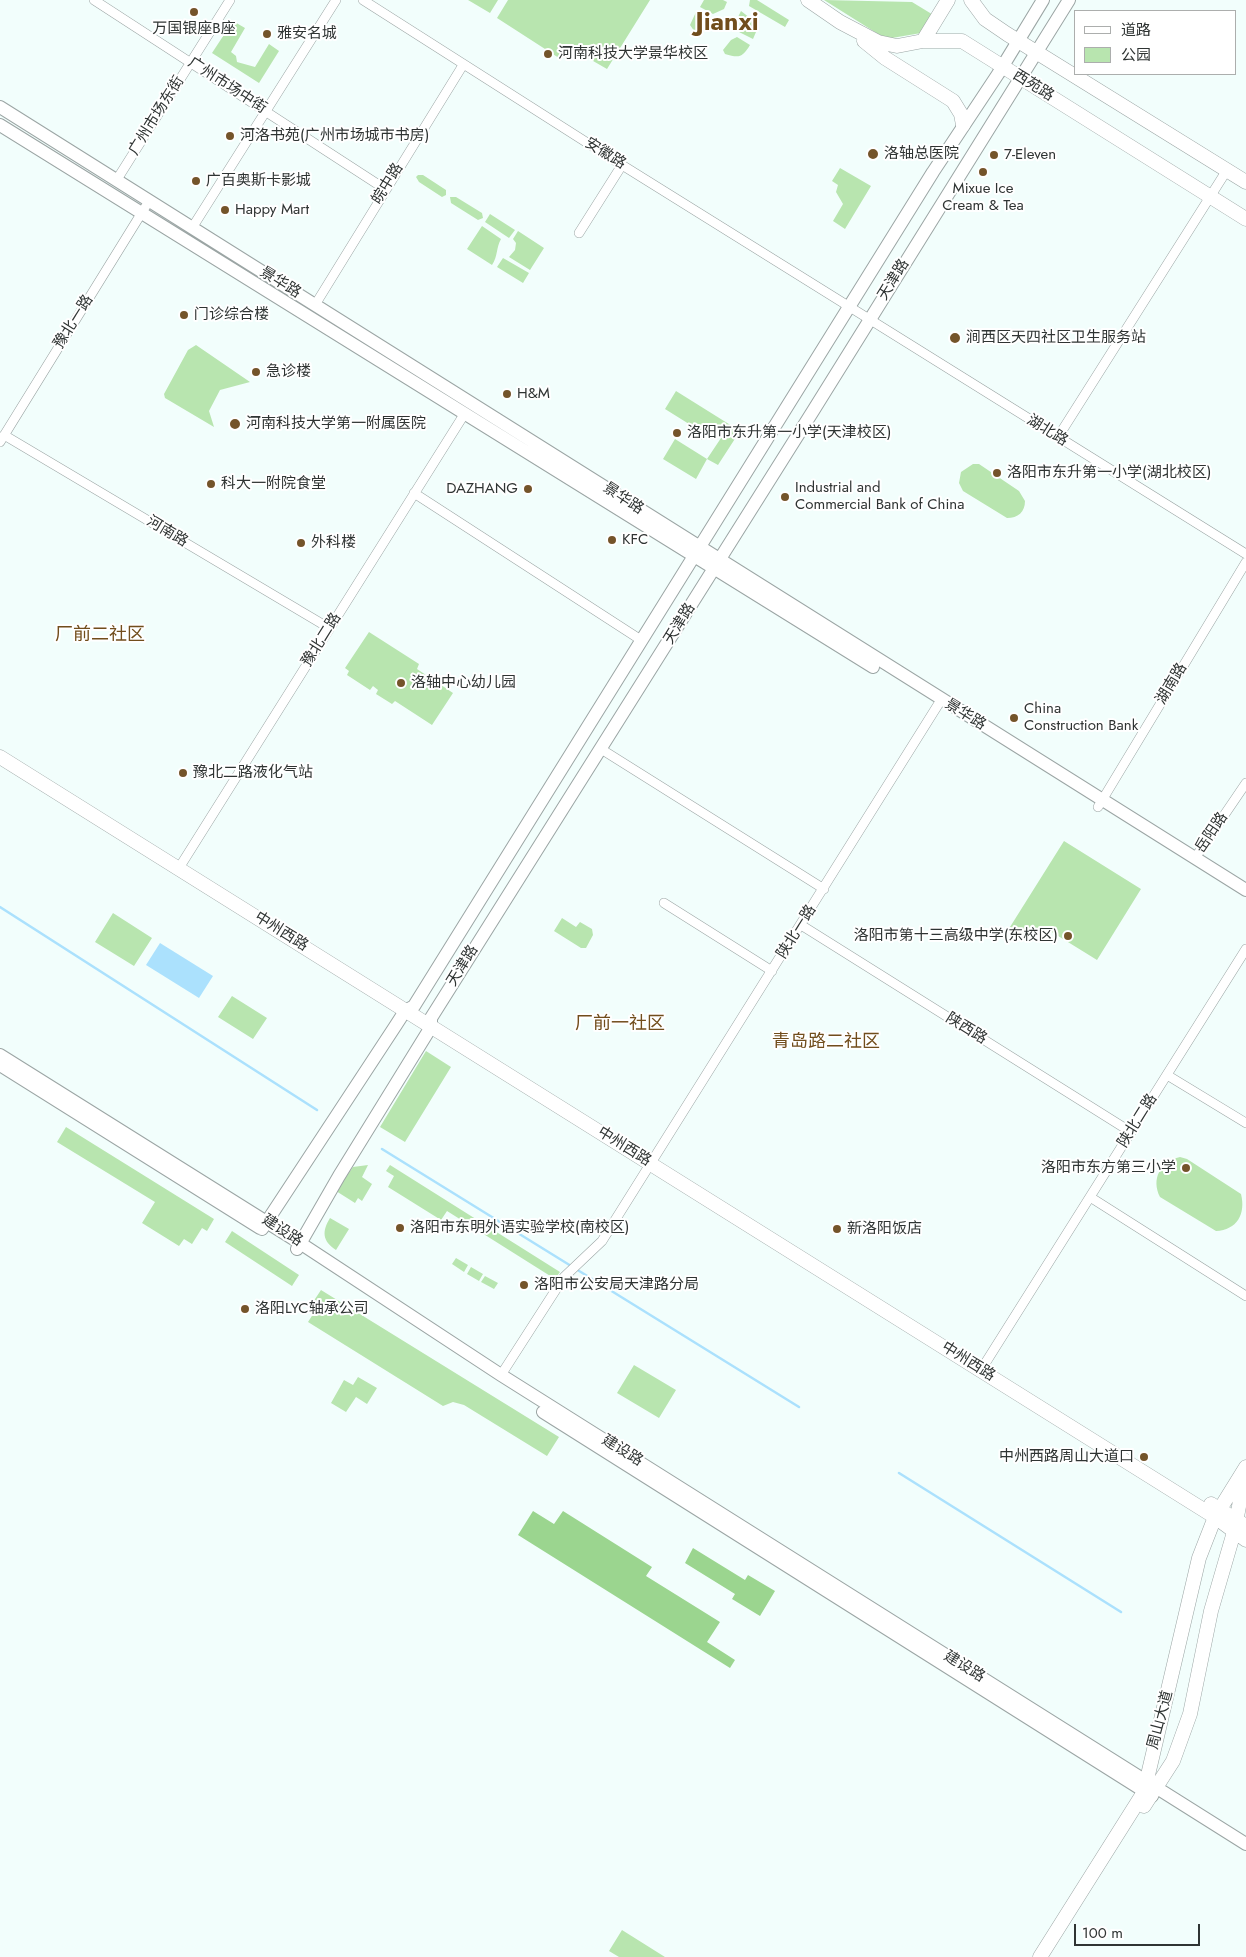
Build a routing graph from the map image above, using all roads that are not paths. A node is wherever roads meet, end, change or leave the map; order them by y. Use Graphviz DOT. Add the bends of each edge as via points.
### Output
graph roads {
  1 [pos="94,0"];
  2 [pos="230,0"];
  3 [pos="336,0"];
  4 [pos="363,0"];
  5 [pos="808,0"];
  6 [pos="948,0"];
  7 [pos="971,0"];
  8 [pos="1043,0"];
  9 [pos="1069,0"];
  10 [pos="840,22"];
  11 [pos="923,41"];
  12 [pos="1018,41"];
  13 [pos="1036,52"];
  14 [pos="191,63"];
  15 [pos="463,64"];
  16 [pos="1002,66"];
  17 [pos="1020,78"];
  18 [pos="0,107"];
  19 [pos="266,111"];
  20 [pos="0,125"];
  21 [pos="963,125"];
  22 [pos="622,165"];
  23 [pos="1227,170"];
  24 [pos="116,181"];
  25 [pos="1246,182"];
  26 [pos="385,189"];
  27 [pos="1211,197"];
  28 [pos="149,201"];
  29 [pos="142,212"];
  30 [pos="1246,219"];
  31 [pos="192,228"];
  32 [pos="579,233"];
  33 [pos="315,304"];
  34 [pos="849,306"];
  35 [pos="870,319"];
  36 [pos="466,413"];
  37 [pos="1058,437"];
  38 [pos="2,439"];
  39 [pos="414,493"];
  40 [pos="696,552"];
  41 [pos="1246,554"];
  42 [pos="1246,562"];
  43 [pos="716,564"];
  44 [pos="329,628"];
  45 [pos="641,640"];
  46 [pos="939,703"];
  47 [pos="0,747"];
  48 [pos="601,749"];
  49 [pos="0,757"];
  50 [pos="1246,783"];
  51 [pos="1100,804"];
  52 [pos="1195,858"];
  53 [pos="181,864"];
  54 [pos="824,888"];
  55 [pos="1246,890"];
  56 [pos="1246,900"];
  57 [pos="664,903"];
  58 [pos="801,926"];
  59 [pos="1246,949"];
  60 [pos="772,972"];
  61 [pos="410,1009"];
  62 [pos="431,1022"];
  63 [pos="0,1055"];
  64 [pos="0,1065"];
  65 [pos="1167,1074"];
  66 [pos="1246,1123"];
  67 [pos="1131,1132"];
  68 [pos="654,1161"];
  69 [pos="1090,1197"];
  70 [pos="265,1225"];
  71 [pos="298,1246"];
  72 [pos="1246,1296"];
  73 [pos="983,1366"];
  74 [pos="501,1375"];
  75 [pos="1246,1467"];
  76 [pos="1246,1487"];
  77 [pos="1217,1513"];
  78 [pos="1239,1526"];
  79 [pos="1246,1540"];
  80 [pos="1150,1789"];
  81 [pos="1246,1844"];
  82 [pos="1246,1853"];
  83 [pos="1040,1957"];
  84 [pos="1049,1957"];
  1 -- 14 [label="street, 广州市场中街"];
  2 -- 14 [label="street, 广州市场东街"];
  3 -- 19 [label="street"];
  4 -- 15 [label="street, 安徽路"];
  5 -- 10 [label="main road, 西苑路"];
  6 -- 11 [label="main road"];
  7 -- 12 [label="main road, 西苑路" via="985,19"];
  8 -- 12 [label="main road, 天津路"];
  9 -- 13 [label="main road, 天津路"];
  10 -- 11 [label="main road, 西苑路" via="878,42 897,46"];
  10 -- 21 [label="main road" via="885,58 952,101 961,114"];
  11 -- 16 [label="main road, 西苑路" via="962,41"];
  12 -- 13 [label="main road, 西苑路"];
  12 -- 16 [label="main road, 天津路"];
  13 -- 17 [label="main road, 天津路"];
  13 -- 23 [label="main road, 西苑路"];
  14 -- 19 [label="street, 广州市场中街"];
  14 -- 24 [label="street, 广州市场东街"];
  15 -- 22 [label="street, 安徽路"];
  15 -- 26 [label="street, 皖中路"];
  16 -- 17 [label="main road, 西苑路"];
  16 -- 21 [label="main road, 天津路"];
  17 -- 27 [label="main road, 西苑路"];
  17 -- 35 [label="main road, 天津路"];
  18 -- 24 [label="main road, 景华路"];
  19 -- 26 [label="street, 广州市场中街"];
  19 -- 31 [label="street"];
  20 -- 29 [label="main road, 景华路"];
  21 -- 34 [label="main road, 天津路"];
  22 -- 32 [label="street"];
  22 -- 34 [label="street, 安徽路"];
  23 -- 25 [label="main road, 西苑路"];
  23 -- 27 [label="street"];
  24 -- 28 [label="main road, 景华路"];
  26 -- 33 [label="street, 皖中路"];
  27 -- 30 [label="main road, 西苑路"];
  27 -- 37 [label="street"];
  28 -- 29 [label="street, 豫北一路"];
  28 -- 31 [label="main road, 景华路"];
  29 -- 36 [label="main road, 景华路"];
  29 -- 38 [label="street, 豫北一路"];
  31 -- 33 [label="main road, 景华路"];
  33 -- 40 [label="main road, 景华路"];
  34 -- 35 [label="street, 湖北路"];
  34 -- 40 [label="main road, 天津路"];
  35 -- 37 [label="street, 湖北路"];
  35 -- 43 [label="main road, 天津路"];
  36 -- 39 [label="street, 豫北二路"];
  36 -- 40 [label="main road, 景华路"];
  37 -- 41 [label="street, 湖北路"];
  38 -- 44 [label="street, 河南路"];
  39 -- 44 [label="street, 豫北二路"];
  39 -- 45 [label="street"];
  40 -- 43 [label="main road, 景华路"];
  40 -- 45 [label="main road, 天津路"];
  42 -- 51 [label="street, 湖南路"];
  43 -- 46 [label="main road, 景华路"];
  43 -- 48 [label="main road, 天津路"];
  44 -- 53 [label="street, 豫北二路"];
  45 -- 61 [label="main road, 天津路"];
  46 -- 51 [label="main road, 景华路"];
  46 -- 54 [label="street, 陕北一路"];
  47 -- 53 [label="main road, 中州西路"];
  48 -- 54 [label="street"];
  48 -- 62 [label="main road, 天津路"];
  49 -- 53 [label="main road, 中州西路"];
  50 -- 52 [label="street, 岳阳路"];
  51 -- 52 [label="main road, 景华路"];
  51 -- 56 [label="main road, 景华路"];
  52 -- 55 [label="main road, 景华路"];
  53 -- 61 [label="main road, 中州西路"];
  54 -- 58 [label="street, 陕北一路"];
  57 -- 60 [label="street"];
  58 -- 60 [label="street, 陕北一路"];
  58 -- 67 [label="street, 陕西路"];
  59 -- 65 [label="street, 陕北二路"];
  60 -- 68 [label="street, 陕北一路"];
  61 -- 62 [label="main road, 中州西路"];
  61 -- 70 [label="main road, 天津路"];
  62 -- 68 [label="main road, 中州西路"];
  62 -- 71 [label="main road, 天津路"];
  63 -- 70 [label="main road, 建设路"];
  64 -- 70 [label="main road, 建设路"];
  65 -- 66 [label="street"];
  65 -- 67 [label="street, 陕北二路"];
  67 -- 69 [label="street, 陕北二路"];
  68 -- 73 [label="main road, 中州西路"];
  68 -- 74 [label="street, 陕北一路" via="602,1241 564,1277"];
  69 -- 72 [label="street"];
  69 -- 73 [label="street, 陕北二路"];
  70 -- 71 [label="main road, 建设路"];
  71 -- 74 [label="main road, 建设路"];
  71 -- 80 [label="main road, 建设路" via="574,1432"];
  73 -- 77 [label="main road, 中州西路"];
  74 -- 80 [label="main road, 建设路"];
  75 -- 77 [label="main road, 周山大道"];
  76 -- 78 [label="main road, 周山大道" via="1240,1496"];
  77 -- 78 [label="main road, 中州西路"];
  77 -- 80 [label="main road, 周山大道" via="1199,1558"];
  78 -- 79 [label="main road, 中州西路"];
  78 -- 80 [label="main road, 周山大道" via="1212,1611 1190,1714 1173,1761"];
  80 -- 81 [label="main road, 建设路"];
  80 -- 82 [label="main road, 建设路"];
  80 -- 83 [label="main road, 周山大道"];
  80 -- 84 [label="main road, 周山大道"];
}
